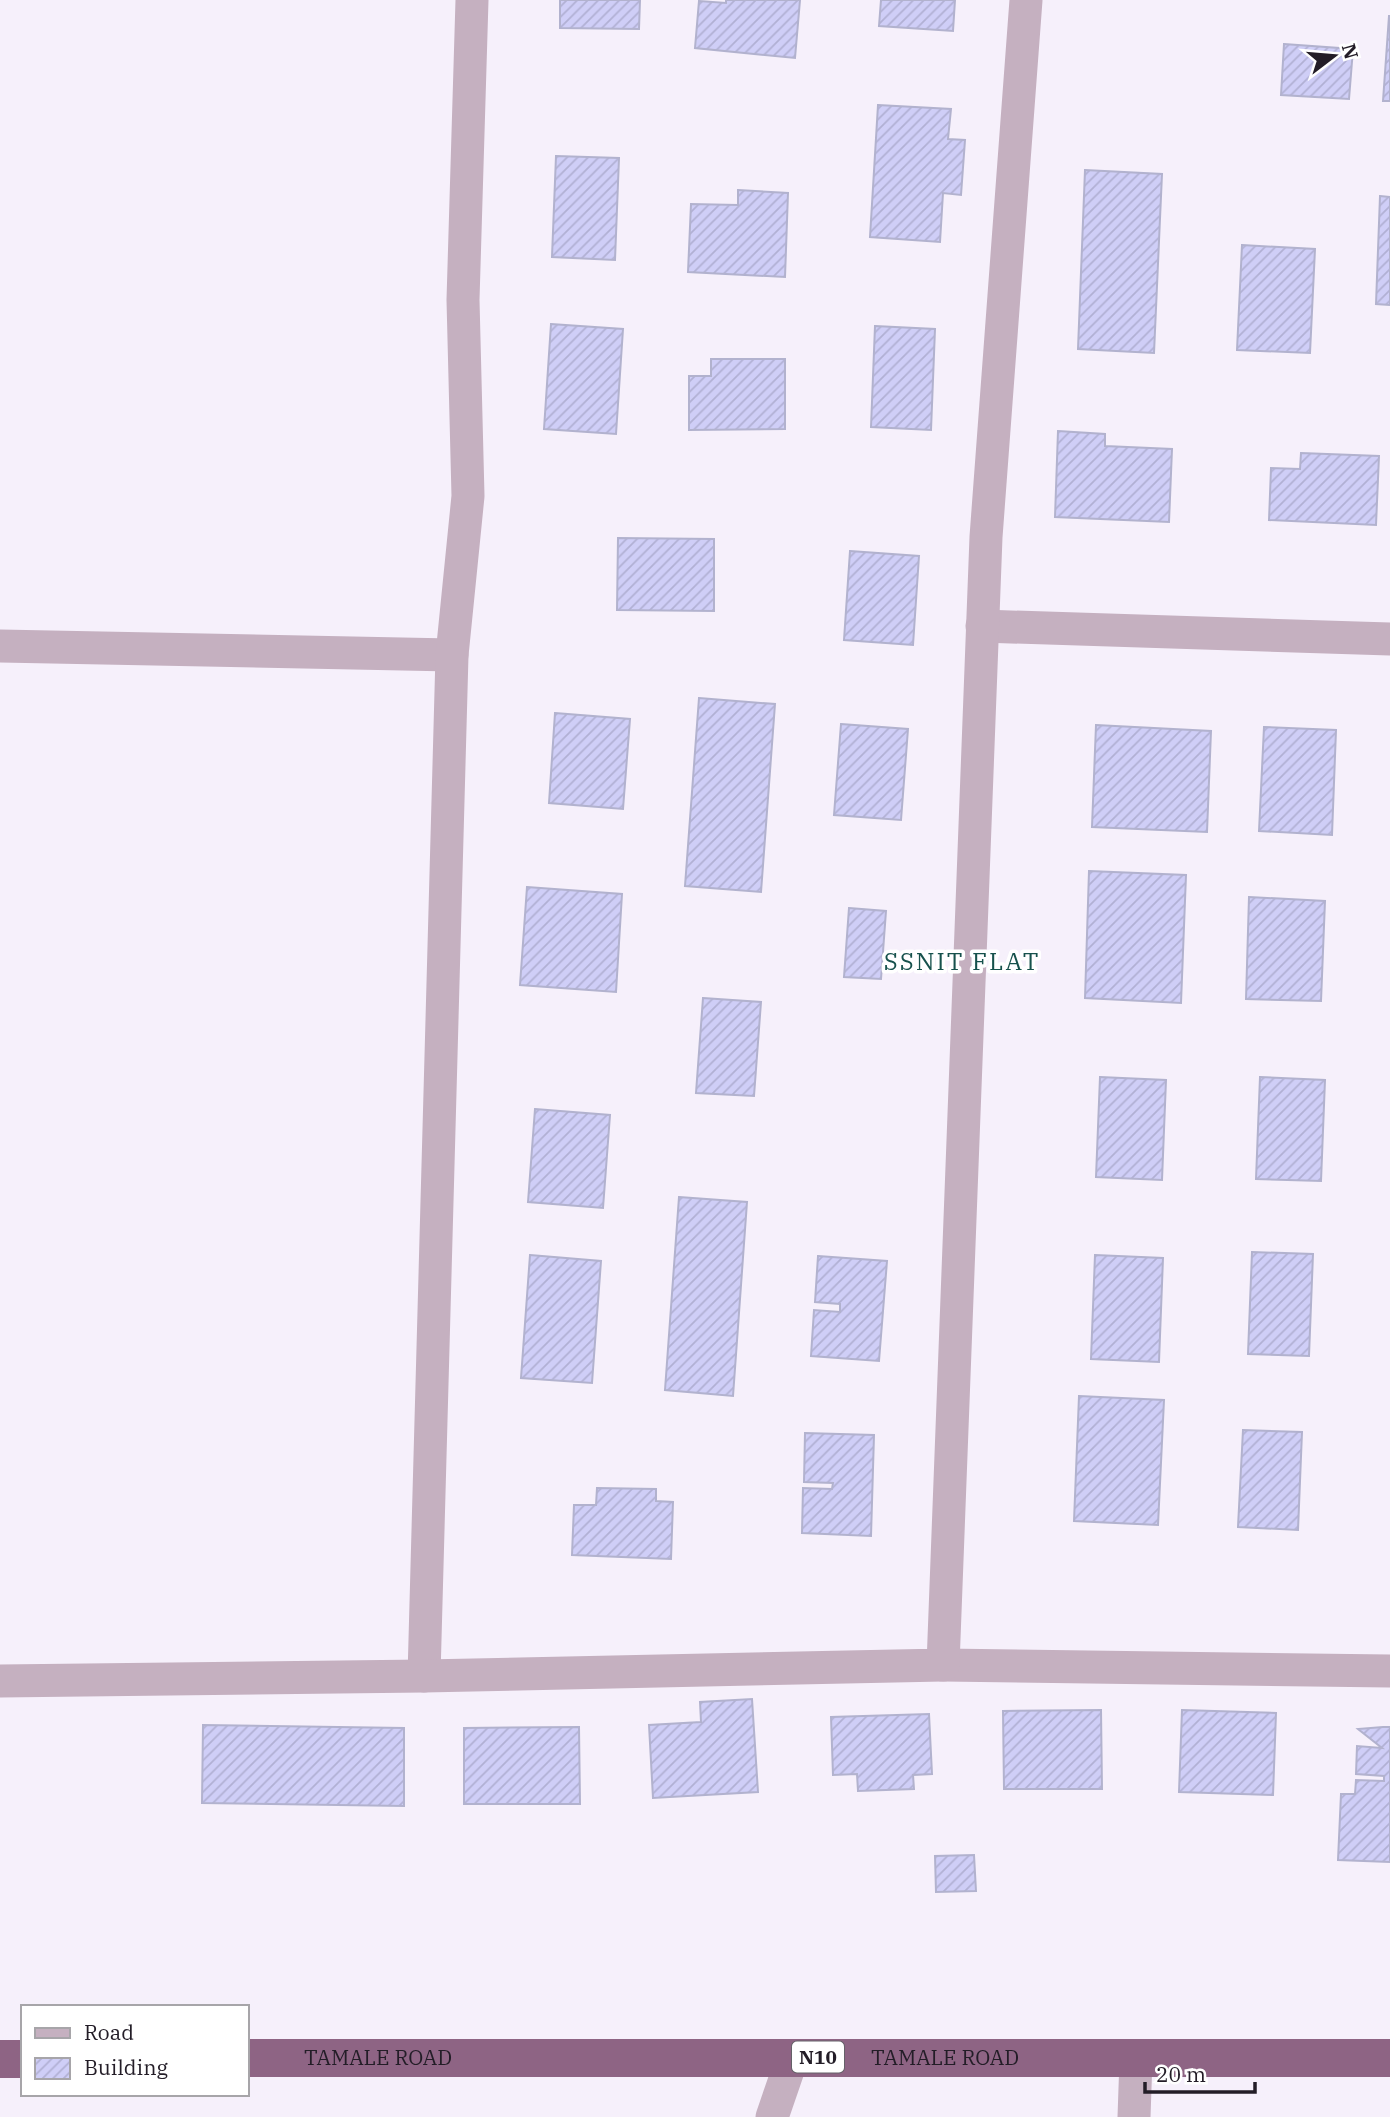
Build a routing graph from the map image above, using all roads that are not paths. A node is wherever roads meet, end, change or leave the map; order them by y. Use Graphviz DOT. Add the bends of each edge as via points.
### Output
graph roads {
  1 [pos="472,0"];
  2 [pos="1026,0"];
  3 [pos="982,626"];
  4 [pos="1390,639"];
  5 [pos="0,646"];
  6 [pos="452,655"];
  7 [pos="943,1665"];
  8 [pos="1390,1671"];
  9 [pos="424,1676"];
  10 [pos="0,1681"];
  11 [pos="793,2056"];
  12 [pos="248,2058"];
  13 [pos="1390,2058"];
  14 [pos="0,2059"];
  15 [pos="21,2059"];
  16 [pos="1136,2059"];
  17 [pos="772,2117"];
  18 [pos="1133,2117"];
  1 -- 6 [label="street" via="463,299 468,496"];
  2 -- 3 [label="street"];
  3 -- 4 [label="street"];
  3 -- 7 [label="street"];
  5 -- 6 [label="street"];
  6 -- 9 [label="street"];
  7 -- 8 [label="street"];
  7 -- 9 [label="street"];
  9 -- 10 [label="street"];
  11 -- 12 [label="highway, TAMALE ROAD / N10"];
  11 -- 16 [label="highway, TAMALE ROAD / N10"];
  11 -- 17 [label="street"];
  13 -- 16 [label="highway, TAMALE ROAD / N10"];
  14 -- 15 [label="highway"];
  16 -- 18 [label="street"];
}
